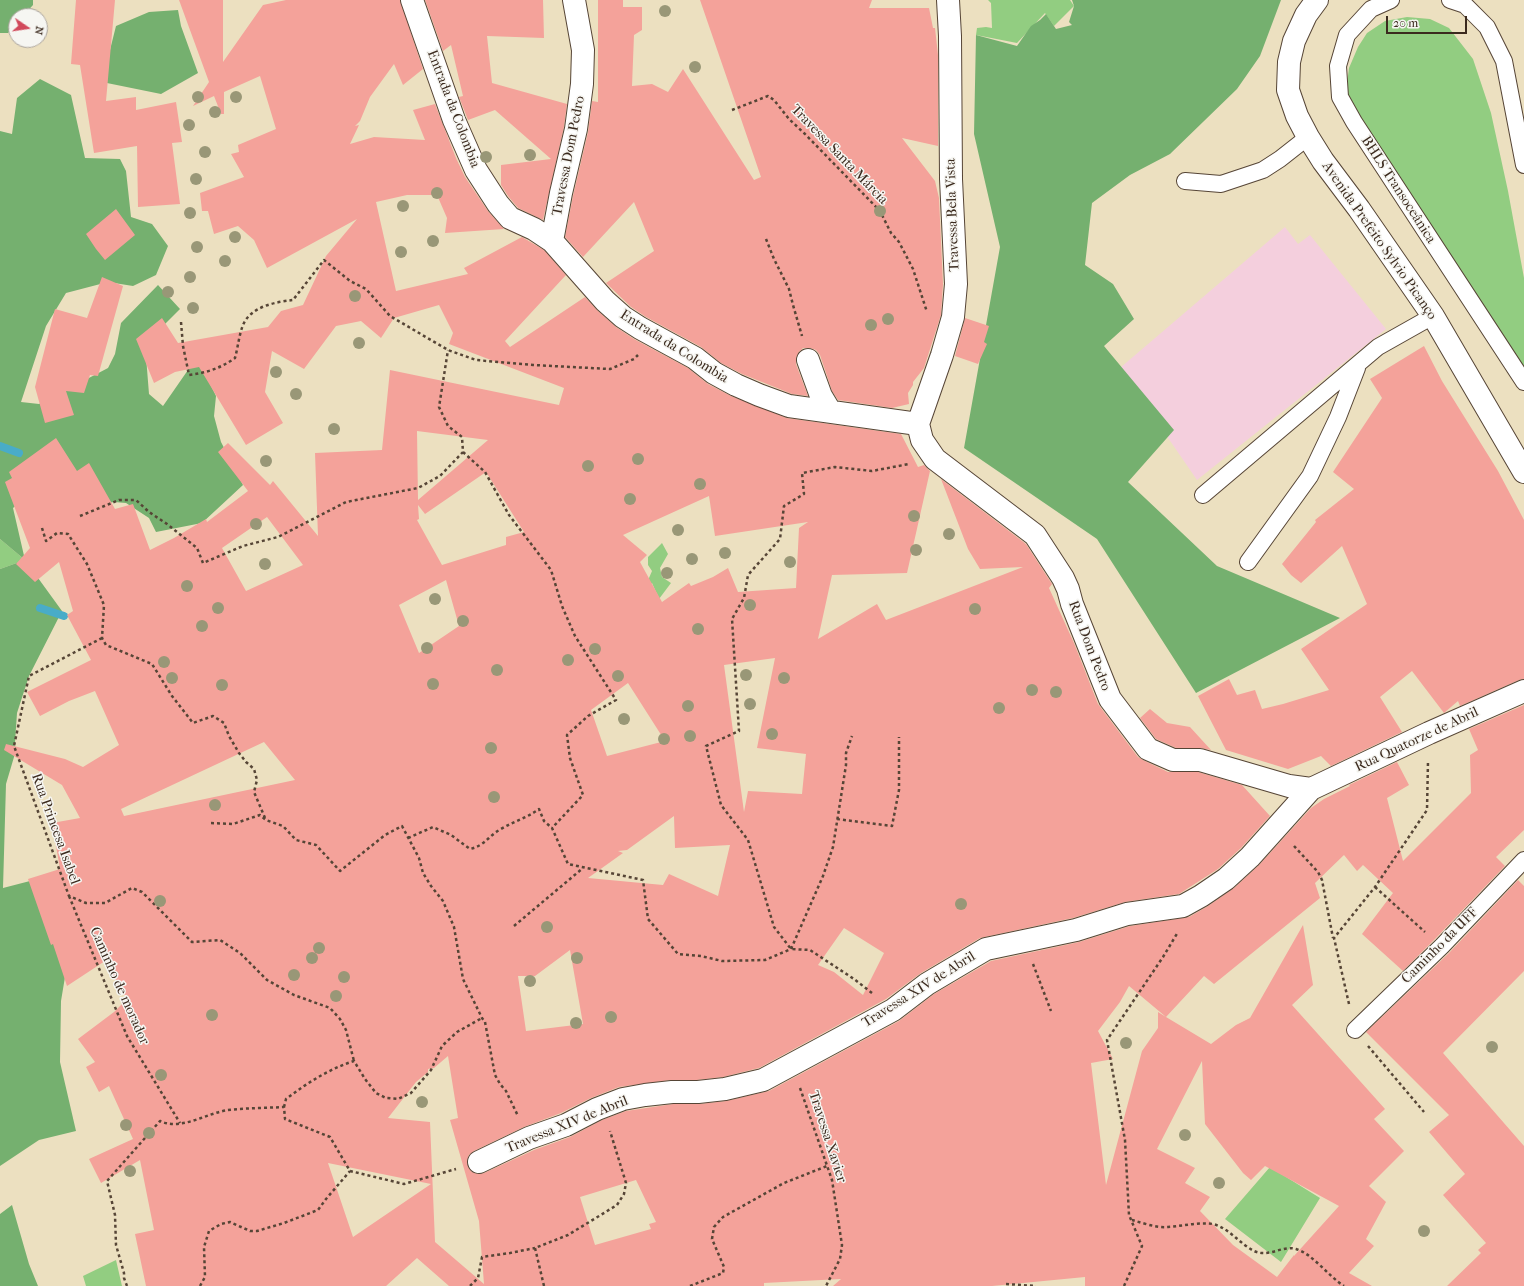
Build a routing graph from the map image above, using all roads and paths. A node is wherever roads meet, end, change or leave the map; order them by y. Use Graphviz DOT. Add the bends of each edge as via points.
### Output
graph roads {
  1 [pos="412,0"];
  2 [pos="574,0"];
  3 [pos="948,0"];
  4 [pos="1317,0"];
  5 [pos="1391,0"];
  6 [pos="1450,0"];
  7 [pos="732,110"];
  8 [pos="1308,137"];
  9 [pos="1524,165"];
  10 [pos="1185,181"];
  11 [pos="766,239"];
  12 [pos="552,241"];
  13 [pos="928,314"];
  14 [pos="1433,316"];
  15 [pos="181,322"];
  16 [pos="655,336"];
  17 [pos="448,350"];
  18 [pos="808,360"];
  19 [pos="1358,366"];
  20 [pos="1524,382"];
  21 [pos="830,411"];
  22 [pos="918,424"];
  23 [pos="463,452"];
  24 [pos="935,459"];
  25 [pos="1524,472"];
  26 [pos="1203,495"];
  27 [pos="80,516"];
  28 [pos="42,528"];
  29 [pos="1248,562"];
  30 [pos="102,638"];
  31 [pos="1524,691"];
  32 [pos="1429,733"];
  33 [pos="852,736"];
  34 [pos="899,737"];
  35 [pos="1311,789"];
  36 [pos="837,819"];
  37 [pos="266,820"];
  38 [pos="211,823"];
  39 [pos="1276,827"];
  40 [pos="552,828"];
  41 [pos="408,838"];
  42 [pos="1524,860"];
  43 [pos="583,867"];
  44 [pos="1375,887"];
  45 [pos="69,896"];
  46 [pos="1183,906"];
  47 [pos="514,926"];
  48 [pos="1334,938"];
  49 [pos="1023,942"];
  50 [pos="1442,946"];
  51 [pos="791,949"];
  52 [pos="893,1010"];
  53 [pos="1051,1011"];
  54 [pos="482,1018"];
  55 [pos="1355,1030"];
  56 [pos="354,1061"];
  57 [pos="790,1064"];
  58 [pos="284,1107"];
  59 [pos="603,1108"];
  60 [pos="1424,1112"];
  61 [pos="180,1123"];
  62 [pos="529,1138"];
  63 [pos="479,1162"];
  64 [pos="827,1166"];
  65 [pos="350,1171"];
  66 [pos="1131,1220"];
  67 [pos="535,1248"];
  68 [pos="1006,1284"];
  69 [pos="126,1286"];
  70 [pos="200,1286"];
  71 [pos="470,1286"];
  72 [pos="544,1286"];
  73 [pos="690,1286"];
  74 [pos="826,1286"];
  75 [pos="1036,1286"];
  76 [pos="1124,1286"];
  77 [pos="1344,1286"];
  1 -- 12 [label="street, Entrada da Colombia" via="454,120 476,170 510,218"];
  2 -- 12 [label="street, Travessa Dom Pedro" via="583,50 582,84 576,129"];
  3 -- 22 [label="street, Travessa Bela Vista" via="951,179 956,284 953,317"];
  4 -- 8 [label="street, Avenida Prefeito Sylvio Picanço" via="1306,15 1294,41 1289,62 1288,90"];
  5 -- 20 [label="lane, BHLS Transoceânica" via="1371,9 1347,35 1338,66 1340,97"];
  6 -- 9 [label="lane" via="1465,4 1487,27 1504,61"];
  7 -- 13 [label="path, Travessa Santa Márcia" via="768,96 774,100 789,119 880,211 913,269"];
  8 -- 10 [label="lane" via="1263,170 1220,184"];
  8 -- 14 [label="street, Avenida Prefeito Sylvio Picanço"];
  11 -- 18 [label="path" via="789,289"];
  12 -- 16 [label="street, Entrada da Colombia" via="605,301 623,317"];
  14 -- 19 [label="lane" via="1378,347"];
  14 -- 25 [label="street, Avenida Prefeito Sylvio Picanço"];
  15 -- 17 [label="path" via="189,375 223,367 235,358 244,324 253,312 275,302 293,300 324,260 350,281 366,289 390,316"];
  16 -- 17 [label="path" via="634,359 610,369 476,360"];
  16 -- 21 [label="street, Entrada da Colombia" via="695,358 714,373 759,395 788,406"];
  17 -- 23 [label="path" via="440,407 448,426 462,437"];
  18 -- 21 [label="street" via="821,396"];
  19 -- 26 [label="lane"];
  19 -- 29 [label="lane" via="1338,417 1310,476"];
  21 -- 22 [label="street, Entrada da Colombia"];
  22 -- 24 [label="street, Rua Dom Pedro" via="922,440"];
  23 -- 27 [label="path" via="440,476 418,488 346,502 278,537 243,546 203,563 197,548 136,500 119,500"];
  23 -- 40 [label="path" via="485,472 509,515 551,570 575,636 616,700 588,716 567,735 570,758 583,795"];
  24 -- 35 [label="street, Rua Dom Pedro" via="1035,535 1063,578 1110,699 1148,749 1173,760 1200,760 1289,786"];
  24 -- 51 [label="path" via="872,471 835,467 802,473 804,494 784,506 780,539 748,575 744,598 732,619 738,731 706,746 720,805 748,840 774,927"];
  28 -- 30 [label="path" via="46,541 58,533 68,534 87,564 104,604"];
  30 -- 37 [label="path" via="106,645 152,664 193,723 213,716 224,723 239,754 254,769 257,780 254,792"];
  30 -- 45 [label="path, Rua Princesa Isabel" via="29,676 14,746"];
  31 -- 32 [label="street, Rua Quatorze de Abril"];
  32 -- 35 [label="street, Rua Quatorze de Abril"];
  32 -- 44 [label="path" via="1427,810"];
  33 -- 36 [label="path" via="846,753"];
  34 -- 36 [label="path" via="899,790 892,826"];
  35 -- 39 [label="street, Travessa XIV de Abril"];
  36 -- 51 [label="path" via="833,846 823,876"];
  37 -- 38 [label="path" via="260,815 233,824"];
  37 -- 41 [label="path" via="283,826 296,840 316,845 340,871 385,835 402,826"];
  39 -- 46 [label="street, Travessa XIV de Abril" via="1250,857 1226,879"];
  39 -- 48 [label="path" via="1318,872 1322,880"];
  40 -- 41 [label="path" via="544,821 539,809 500,829 480,847 470,849 451,835 433,827"];
  40 -- 43 [label="path" via="568,864"];
  41 -- 54 [label="path" via="419,858 423,873 444,901 454,927 463,979"];
  42 -- 50 [label="lane, Caminho da UFF"];
  43 -- 47 [label="path"];
  43 -- 51 [label="path" via="643,880 648,919 678,954 701,956 722,962 765,960"];
  44 -- 48 [label="path"];
  44 -- 50 [label="path"];
  45 -- 56 [label="path, Rua Princesa Isabel" via="86,902 105,903 132,888 142,892 192,942 220,940 240,953 267,980 294,995 330,1008 346,1030"];
  45 -- 61 [label="path, Caminho de morador" via="127,1036"];
  46 -- 49 [label="street, Travessa XIV de Abril" via="1127,914 1076,930"];
  46 -- 66 [label="path" via="1179,930 1107,1040 1125,1140"];
  48 -- 55 [label="path"];
  49 -- 52 [label="street, Travessa XIV de Abril" via="986,949 926,984"];
  49 -- 53 [label="path"];
  50 -- 55 [label="lane, Caminho da UFF"];
  51 -- 52 [label="path" via="810,950 854,979"];
  52 -- 57 [label="street, Travessa XIV de Abril"];
  54 -- 56 [label="path" via="457,1032 442,1046 431,1070 411,1093 398,1099 386,1098 376,1093"];
  54 -- 62 [label="path" via="485,1022 495,1075 506,1091"];
  55 -- 60 [label="path"];
  56 -- 58 [label="path" via="323,1074 302,1087 286,1098"];
  57 -- 59 [label="street, Travessa XIV de Abril" via="762,1080 725,1089 645,1095 622,1099"];
  57 -- 64 [label="path, Travessa Xavier"];
  58 -- 61 [label="path" via="227,1110"];
  58 -- 65 [label="path" via="285,1119 330,1137"];
  59 -- 62 [label="street, Travessa XIV de Abril"];
  59 -- 67 [label="path" via="626,1183 624,1194 617,1205 568,1235"];
  61 -- 69 [label="path" via="167,1124 160,1121 107,1181 114,1210 116,1245"];
  62 -- 63 [label="street, Travessa XIV de Abril"];
  63 -- 65 [label="path" via="404,1184"];
  64 -- 73 [label="path" via="784,1183 723,1217 714,1226 712,1238 724,1267 722,1273"];
  64 -- 74 [label="path, Travessa Xavier" via="832,1180 842,1245 840,1259"];
  65 -- 70 [label="path" via="318,1210 257,1231 250,1231 230,1222 209,1231 204,1248 206,1277"];
  66 -- 76 [label="path" via="1142,1246"];
  66 -- 77 [label="path" via="1166,1227 1190,1224 1215,1225 1261,1253 1296,1249 1305,1253"];
  67 -- 71 [label="path" via="482,1257 478,1278"];
  67 -- 72 [label="path"];
  68 -- 75 [label="path"];
}
